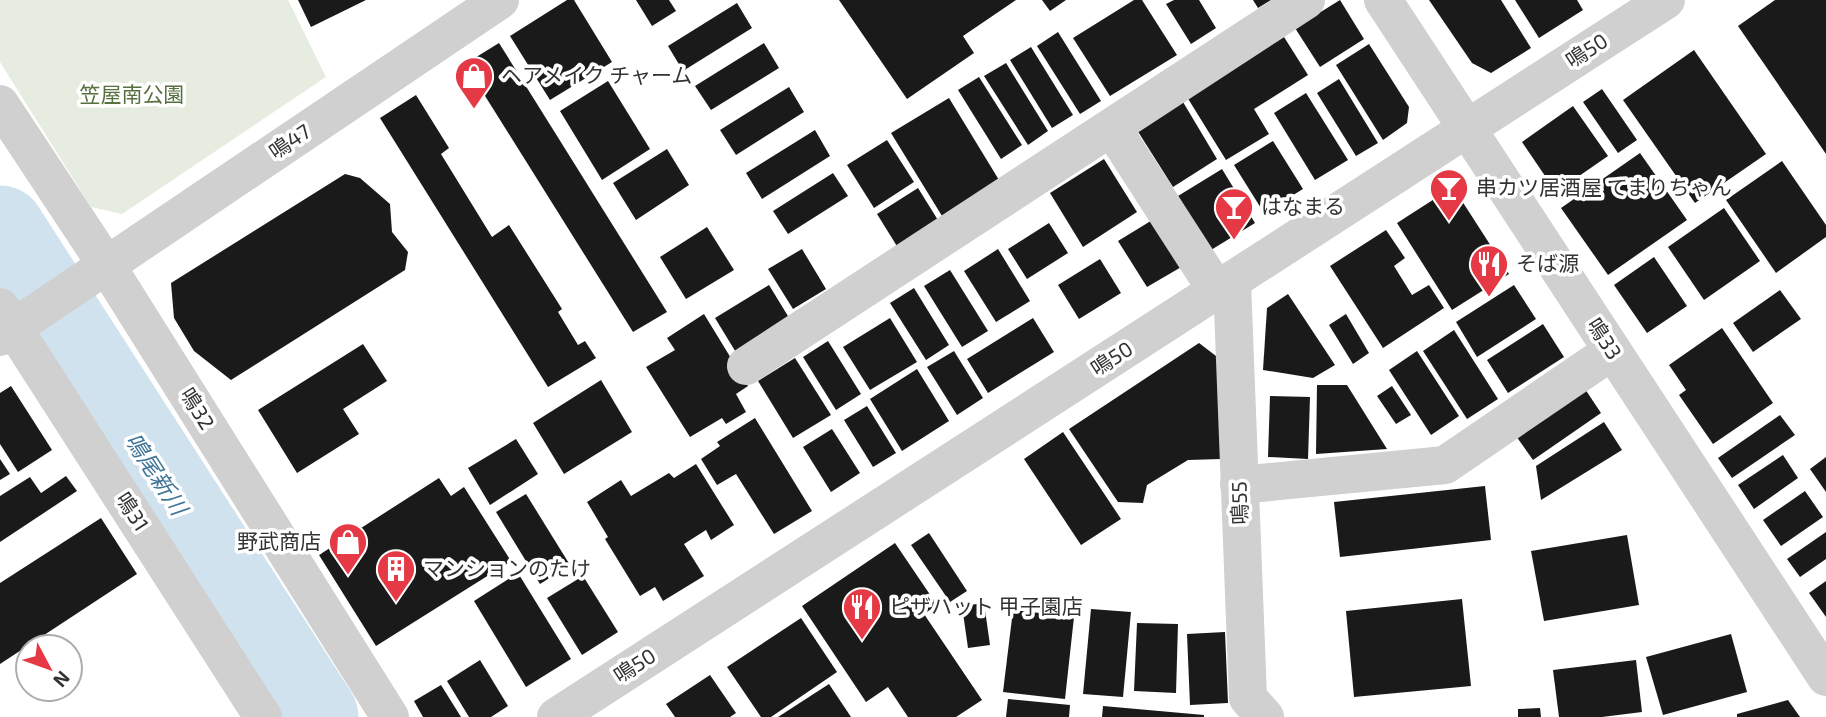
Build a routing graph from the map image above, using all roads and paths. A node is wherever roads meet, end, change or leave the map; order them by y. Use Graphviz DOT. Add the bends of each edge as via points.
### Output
graph roads {
  1 [pos="500,0"];
  2 [pos="1307,0"];
  3 [pos="1383,0"];
  4 [pos="1666,0"];
  5 [pos="0,104"];
  6 [pos="1112,128"];
  7 [pos="1465,129"];
  8 [pos="94,274"];
  9 [pos="1224,286"];
  10 [pos="5,324"];
  11 [pos="1612,351"];
  12 [pos="746,366"];
  13 [pos="1239,485"];
  14 [pos="1826,677"];
  15 [pos="263,717"];
  16 [pos="390,717"];
  17 [pos="556,717"];
  18 [pos="1265,717"];
  1 -- 8 [label="street, 鳴47"];
  2 -- 6 [label="street"];
  3 -- 7 [label="street, 鳴33"];
  4 -- 7 [label="street, 鳴50"];
  5 -- 8 [label="street, 鳴32"];
  6 -- 9 [label="street"];
  6 -- 12 [label="street"];
  7 -- 9 [label="street, 鳴50"];
  7 -- 11 [label="street, 鳴33"];
  8 -- 10 [label="street, 鳴47"];
  8 -- 16 [label="street, 鳴32"];
  9 -- 13 [label="street, 鳴55"];
  9 -- 17 [label="street, 鳴50"];
  10 -- 15 [label="street, 鳴31"];
  11 -- 13 [label="street" via="1445,465"];
  11 -- 14 [label="street, 鳴33"];
  13 -- 18 [label="street, 鳴55" via="1248,698"];
}
